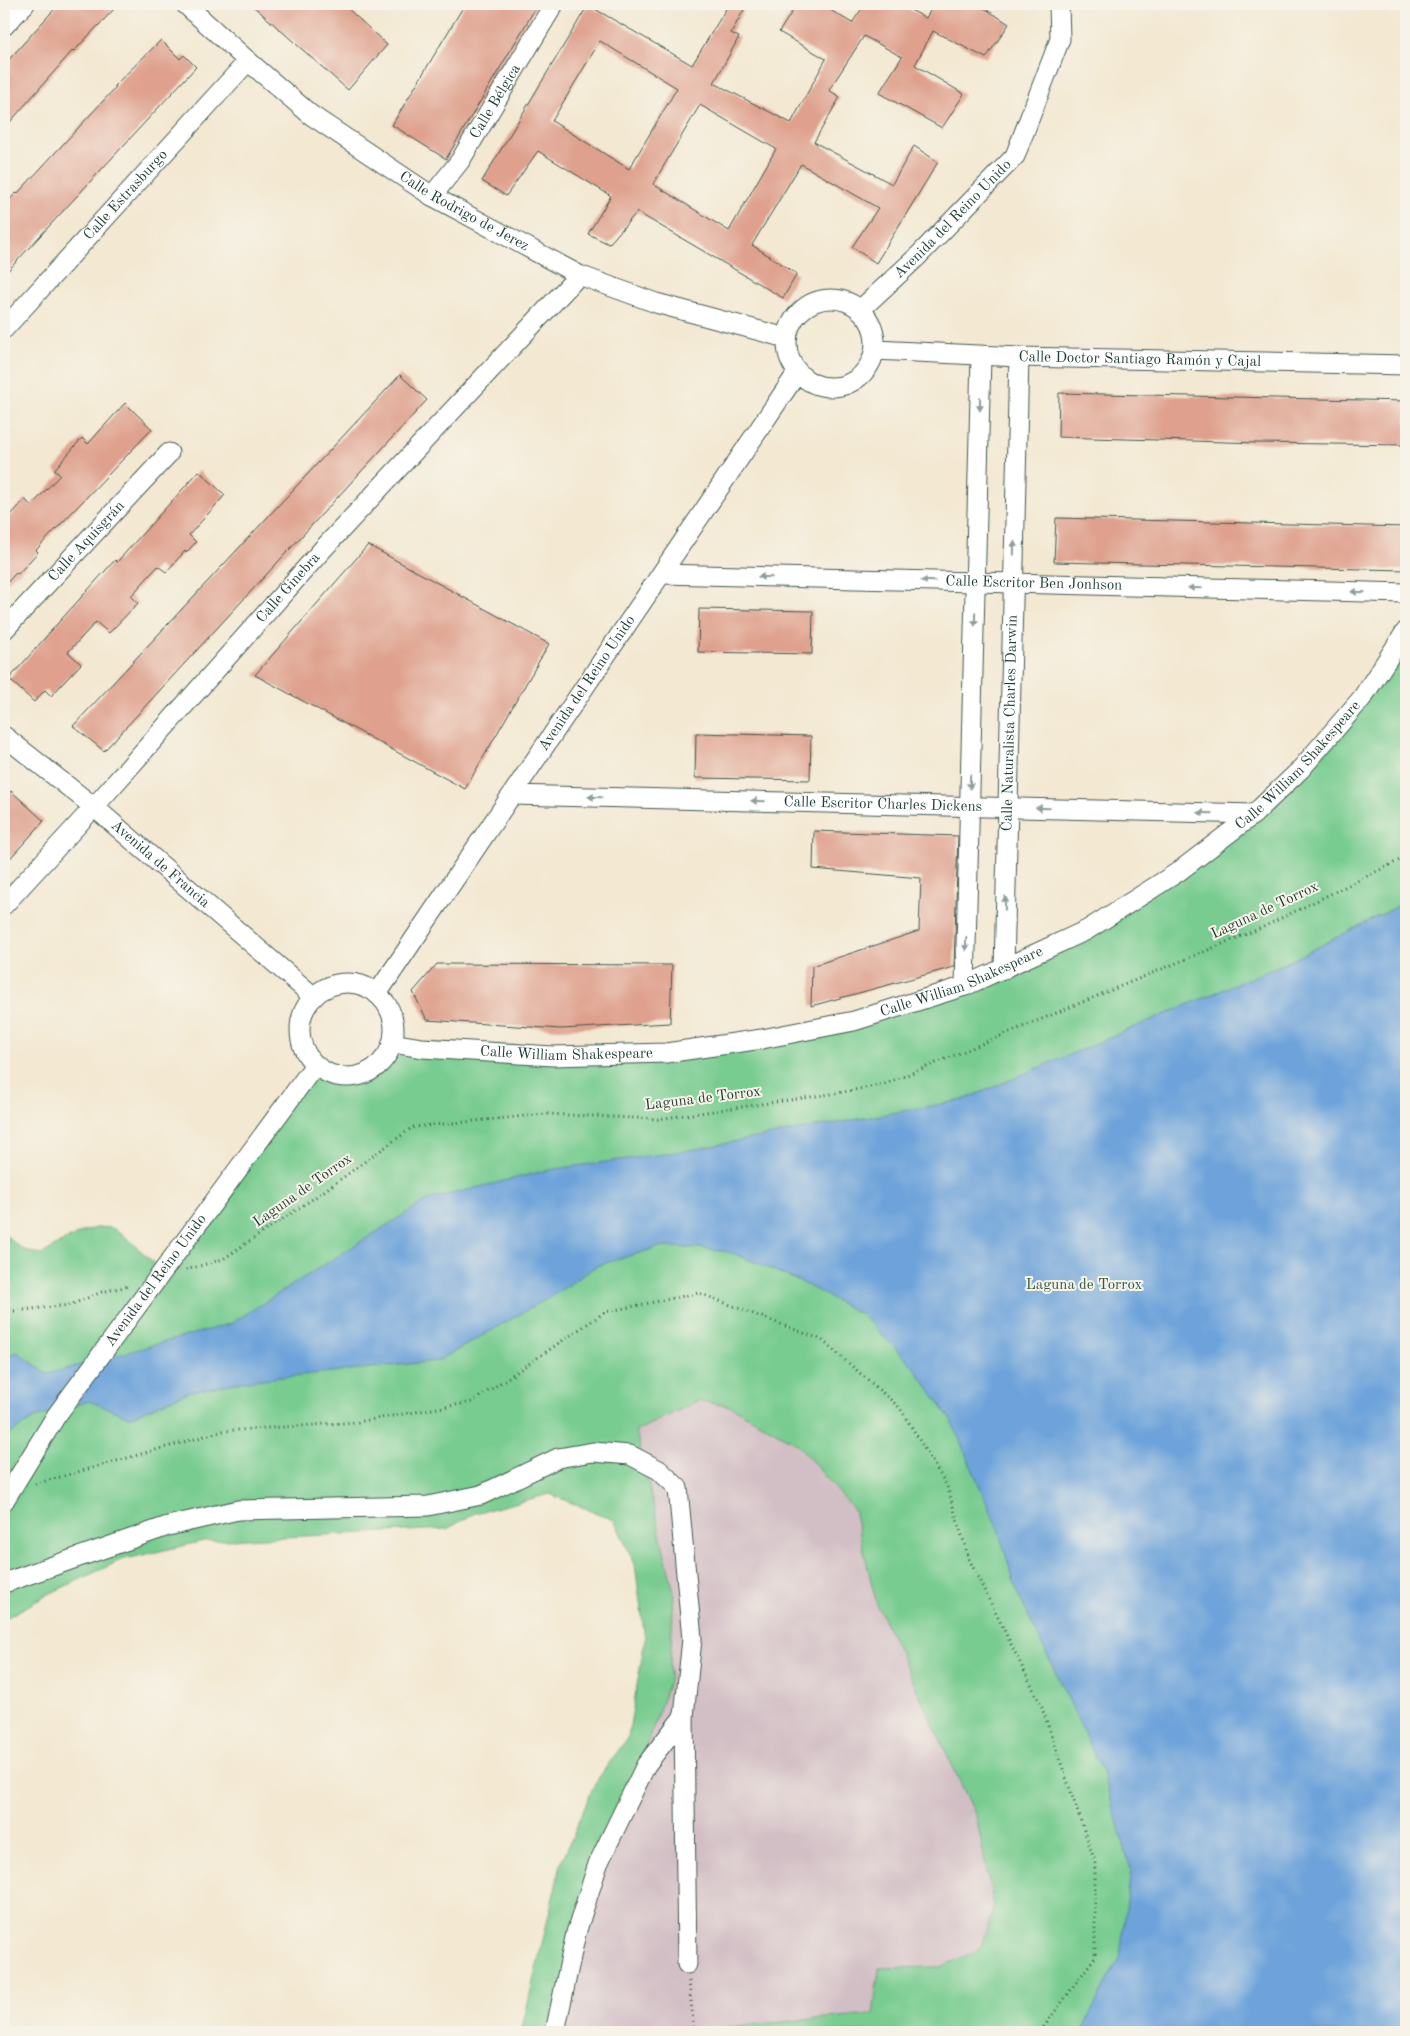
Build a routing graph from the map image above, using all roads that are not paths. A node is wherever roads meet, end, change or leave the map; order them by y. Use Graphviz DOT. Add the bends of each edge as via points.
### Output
graph roads {
  1 [pos="25,4"];
  2 [pos="185,4"];
  3 [pos="554,4"];
  4 [pos="1058,4"];
  5 [pos="4,26"];
  6 [pos="248,61"];
  7 [pos="432,196"];
  8 [pos="579,275"];
  9 [pos="860,310"];
  10 [pos="4,329"];
  11 [pos="786,338"];
  12 [pos="875,350"];
  13 [pos="981,356"];
  14 [pos="1019,357"];
  15 [pos="1406,365"];
  16 [pos="797,373"];
  17 [pos="169,453"];
  18 [pos="662,574"];
  19 [pos="976,582"];
  20 [pos="1014,583"];
  21 [pos="1406,593"];
  22 [pos="4,630"];
  23 [pos="1406,631"];
  24 [pos="4,736"];
  25 [pos="512,795"];
  26 [pos="970,806"];
  27 [pos="94,807"];
  28 [pos="1008,808"];
  29 [pos="1254,814"];
  30 [pos="4,905"];
  31 [pos="1004,969"];
  32 [pos="965,986"];
  33 [pos="377,994"];
  34 [pos="314,997"];
  35 [pos="392,1043"];
  36 [pos="315,1064"];
  37 [pos="4,1501"];
  38 [pos="4,1583"];
  39 [pos="684,1716"];
  40 [pos="687,1964"];
  41 [pos="556,2032"];
  1 -- 5 [label="street"];
  2 -- 6 [label="street, Calle Rodrigo de Jerez"];
  3 -- 7 [label="street, Calle Bélgica" via="460,161"];
  4 -- 9 [label="street, Avenida del Reino Unido" via="1060,39 1015,156 918,256"];
  6 -- 7 [label="street, Calle Rodrigo de Jerez" via="311,115"];
  6 -- 10 [label="street, Calle Estrasburgo"];
  7 -- 8 [label="street, Calle Rodrigo de Jerez"];
  8 -- 11 [label="street, Calle Rodrigo de Jerez" via="656,303"];
  8 -- 27 [label="street, Calle Ginebra" via="322,550"];
  9 -- 11 [label="street" via="835,299 821,300 797,314"];
  9 -- 12 [label="street" via="872,328"];
  11 -- 16 [label="street" via="790,363"];
  12 -- 13 [label="street, Calle Doctor Santiago Ramón y Cajal"];
  12 -- 16 [label="street" via="870,364 850,383 822,387"];
  13 -- 14 [label="street, Calle Doctor Santiago Ramón y Cajal"];
  13 -- 19 [label="street, one-way"];
  14 -- 15 [label="street, Calle Doctor Santiago Ramón y Cajal"];
  20 -- 14 [label="street, Calle Naturalista Charles Darwin, one-way"];
  16 -- 18 [label="street, Avenida del Reino Unido"];
  17 -- 22 [label="street, Calle Aquisgrán"];
  19 -- 18 [label="street, Calle Escritor Ben Jonhson, one-way"];
  18 -- 25 [label="street, Avenida del Reino Unido"];
  19 -- 20 [label="street, Calle Escritor Ben Jonhson"];
  19 -- 26 [label="street, one-way"];
  21 -- 20 [label="street, Calle Escritor Ben Jonhson, one-way"];
  20 -- 28 [label="street, Calle Naturalista Charles Darwin"];
  23 -- 29 [label="street, Calle William Shakespeare" via="1362,698 1300,770"];
  24 -- 27 [label="street, Avenida de Francia"];
  26 -- 25 [label="street, Calle Escritor Charles Dickens, one-way"];
  25 -- 33 [label="street, Avenida del Reino Unido"];
  26 -- 28 [label="street, Calle Escritor Charles Dickens"];
  26 -- 32 [label="street, one-way"];
  27 -- 30 [label="street, Calle Ginebra"];
  27 -- 34 [label="street, Avenida de Francia"];
  29 -- 28 [label="street, Calle Escritor Charles Dickens, one-way"];
  31 -- 28 [label="street, Calle Naturalista Charles Darwin, one-way"];
  29 -- 31 [label="street, Calle William Shakespeare" via="1178,872 1087,930"];
  31 -- 32 [label="street, Calle William Shakespeare"];
  32 -- 35 [label="street, Calle William Shakespeare" via="854,1021 666,1053 554,1056 422,1048"];
  33 -- 34 [label="street" via="365,987 345,984 325,989"];
  33 -- 35 [label="street" via="392,1016"];
  34 -- 36 [label="street" via="300,1024 306,1053"];
  35 -- 36 [label="street" via="374,1069 360,1075 344,1077 328,1073"];
  36 -- 37 [label="street, Avenida del Reino Unido" via="56,1416"];
  38 -- 39 [label="street" via="168,1526 238,1510 428,1506 481,1495 558,1458 593,1452 630,1454 659,1470 678,1488 692,1639"];
  39 -- 40 [label="street"];
  39 -- 41 [label="street" via="646,1765 598,1864 576,1933"];
}
